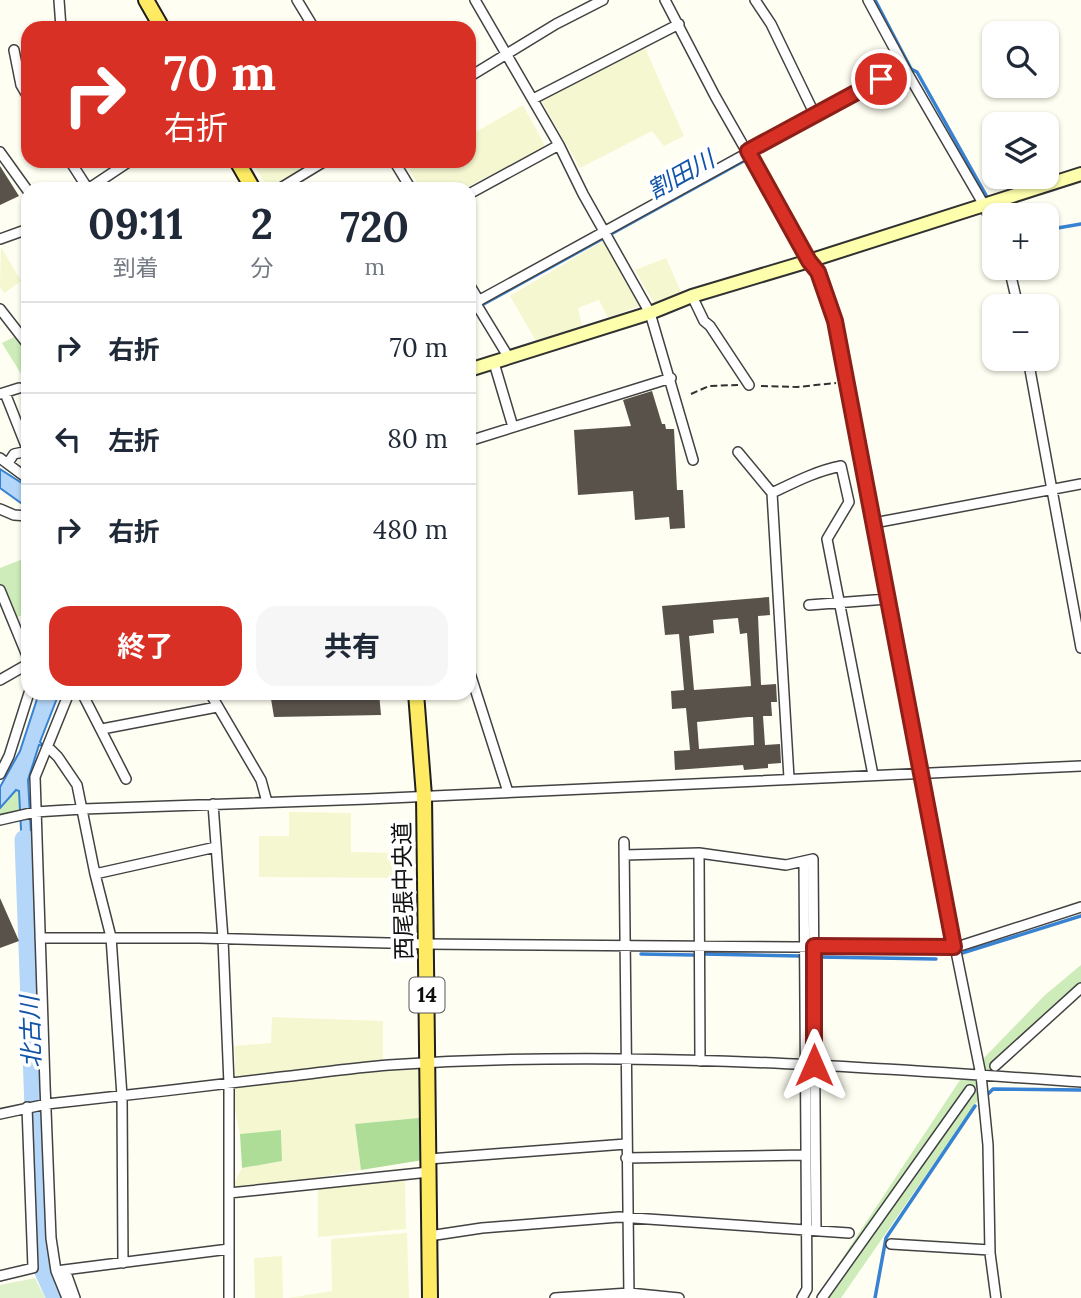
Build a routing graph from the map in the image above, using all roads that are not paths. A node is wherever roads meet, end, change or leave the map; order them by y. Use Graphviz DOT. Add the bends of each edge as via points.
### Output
graph roads {
  1 [pos="59,0"];
  2 [pos="146,0"];
  3 [pos="297,0"];
  4 [pos="475,0"];
  5 [pos="604,0"];
  6 [pos="665,0"];
  7 [pos="755,0"];
  8 [pos="868,0"];
  9 [pos="60,21"];
  10 [pos="158,21"];
  11 [pos="310,21"];
  12 [pos="679,24"];
  13 [pos="13,50"];
  14 [pos="506,53"];
  15 [pos="905,70"];
  16 [pos="476,72"];
  17 [pos="21,85"];
  18 [pos="533,99"];
  19 [pos="815,115"];
  20 [pos="559,145"];
  21 [pos="0,152"];
  22 [pos="749,155"];
  23 [pos="120,168"];
  24 [pos="314,168"];
  25 [pos="1081,174"];
  26 [pos="22,182"];
  27 [pos="99,182"];
  28 [pos="290,182"];
  29 [pos="476,190"];
  30 [pos="983,203"];
  31 [pos="990,203"];
  32 [pos="982,206"];
  33 [pos="21,232"];
  34 [pos="606,235"];
  35 [pos="0,239"];
  36 [pos="809,261"];
  37 [pos="692,296"];
  38 [pos="476,305"];
  39 [pos="0,309"];
  40 [pos="650,313"];
  41 [pos="21,333"];
  42 [pos="509,358"];
  43 [pos="494,363"];
  44 [pos="476,368"];
  45 [pos="1030,371"];
  46 [pos="671,378"];
  47 [pos="749,385"];
  48 [pos="19,388"];
  49 [pos="2,393"];
  50 [pos="513,427"];
  51 [pos="21,435"];
  52 [pos="476,439"];
  53 [pos="21,452"];
  54 [pos="738,452"];
  55 [pos="693,460"];
  56 [pos="4,461"];
  57 [pos="21,474"];
  58 [pos="1081,484"];
  59 [pos="1052,490"];
  60 [pos="772,493"];
  61 [pos="0,509"];
  62 [pos="21,512"];
  63 [pos="14,514"];
  64 [pos="21,515"];
  65 [pos="0,519"];
  66 [pos="874,523"];
  67 [pos="0,590"];
  68 [pos="887,599"];
  69 [pos="841,602"];
  70 [pos="809,606"];
  71 [pos="21,641"];
  72 [pos="1081,648"];
  73 [pos="21,668"];
  74 [pos="0,680"];
  75 [pos="476,692"];
  76 [pos="27,700"];
  77 [pos="66,700"];
  78 [pos="86,700"];
  79 [pos="214,700"];
  80 [pos="417,700"];
  81 [pos="217,707"];
  82 [pos="102,729"];
  83 [pos="49,748"];
  84 [pos="1081,766"];
  85 [pos="920,773"];
  86 [pos="0,774"];
  87 [pos="873,775"];
  88 [pos="789,778"];
  89 [pos="126,779"];
  90 [pos="508,792"];
  91 [pos="424,796"];
  92 [pos="267,802"];
  93 [pos="213,804"];
  94 [pos="83,809"];
  95 [pos="34,813"];
  96 [pos="0,820"];
  97 [pos="624,842"];
  98 [pos="216,847"];
  99 [pos="699,853"];
  100 [pos="624,855"];
  101 [pos="94,874"];
  102 [pos="1081,907"];
  103 [pos="111,937"];
  104 [pos="40,938"];
  105 [pos="223,939"];
  106 [pos="426,944"];
  107 [pos="626,945"];
  108 [pos="700,945"];
  109 [pos="809,946"];
  110 [pos="954,947"];
  111 [pos="1081,988"];
  112 [pos="626,1059"];
  113 [pos="700,1061"];
  114 [pos="429,1063"];
  115 [pos="810,1065"];
  116 [pos="995,1066"];
  117 [pos="981,1075"];
  118 [pos="1081,1082"];
  119 [pos="229,1084"];
  120 [pos="970,1090"];
  121 [pos="122,1096"];
  122 [pos="45,1104"];
  123 [pos="29,1106"];
  124 [pos="0,1114"];
  125 [pos="626,1144"];
  126 [pos="806,1155"];
  127 [pos="626,1158"];
  128 [pos="429,1166"];
  129 [pos="229,1193"];
  130 [pos="627,1217"];
  131 [pos="811,1230"];
  132 [pos="849,1233"];
  133 [pos="429,1236"];
  134 [pos="891,1244"];
  135 [pos="229,1249"];
  136 [pos="990,1250"];
  137 [pos="123,1263"];
  138 [pos="61,1270"];
  139 [pos="0,1276"];
  140 [pos="629,1296"];
  141 [pos="67,1298"];
  142 [pos="75,1298"];
  143 [pos="229,1298"];
  144 [pos="430,1298"];
  145 [pos="555,1298"];
  146 [pos="679,1298"];
  147 [pos="802,1298"];
  148 [pos="822,1298"];
  149 [pos="996,1298"];
  1 -- 9 [label="street"];
  2 -- 10 [label="main road"];
  3 -- 11 [label="street"];
  4 -- 14 [label="street"];
  5 -- 14 [label="street"];
  6 -- 12 [label="street"];
  7 -- 19 [label="street"];
  8 -- 15 [label="street"];
  12 -- 18 [label="street"];
  12 -- 22 [label="street"];
  13 -- 17 [label="street"];
  14 -- 16 [label="street"];
  14 -- 18 [label="street"];
  15 -- 19 [label="street"];
  15 -- 30 [label="street"];
  18 -- 20 [label="street"];
  19 -- 22 [label="street"];
  20 -- 29 [label="street"];
  20 -- 34 [label="street"];
  21 -- 26 [label="street"];
  22 -- 34 [label="street"];
  22 -- 36 [label="street"];
  23 -- 27 [label="street"];
  24 -- 28 [label="street"];
  25 -- 31 [label="street"];
  32 -- 36 [label="street"];
  33 -- 35 [label="street"];
  34 -- 38 [label="street"];
  34 -- 40 [label="street"];
  36 -- 37 [label="street"];
  36 -- 66 [label="street" via="828,297 842,350"];
  37 -- 40 [label="street"];
  37 -- 47 [label="street"];
  38 -- 42 [label="street"];
  39 -- 41 [label="street"];
  40 -- 42 [label="street"];
  40 -- 46 [label="street"];
  42 -- 43 [label="street"];
  43 -- 44 [label="street"];
  43 -- 50 [label="street"];
  45 -- 59 [label="street"];
  46 -- 50 [label="street"];
  46 -- 55 [label="street"];
  48 -- 49 [label="street"];
  49 -- 51 [label="street"];
  50 -- 52 [label="street"];
  53 -- 56 [label="street"];
  54 -- 60 [label="street"];
  56 -- 57 [label="street"];
  58 -- 59 [label="street"];
  59 -- 66 [label="street"];
  59 -- 72 [label="street"];
  60 -- 69 [label="street" via="841,466 849,502 827,539"];
  60 -- 88 [label="street"];
  61 -- 63 [label="street"];
  62 -- 63 [label="street"];
  63 -- 64 [label="street"];
  63 -- 65 [label="street"];
  66 -- 68 [label="street"];
  67 -- 71 [label="street"];
  68 -- 69 [label="street"];
  68 -- 85 [label="street"];
  69 -- 70 [label="street"];
  69 -- 87 [label="street"];
  73 -- 74 [label="street"];
  75 -- 90 [label="street"];
  76 -- 86 [label="street"];
  77 -- 83 [label="street"];
  78 -- 82 [label="street"];
  79 -- 81 [label="street"];
  80 -- 91 [label="main road, 西尾張中央道 / 14"];
  81 -- 82 [label="street"];
  81 -- 92 [label="street" via="261,780"];
  82 -- 89 [label="street"];
  83 -- 94 [label="street" via="77,785"];
  83 -- 95 [label="street" via="36,777"];
  84 -- 85 [label="street"];
  85 -- 87 [label="street"];
  85 -- 110 [label="street"];
  87 -- 88 [label="street"];
  88 -- 90 [label="street"];
  90 -- 91 [label="street"];
  91 -- 92 [label="street"];
  91 -- 106 [label="main road, 西尾張中央道 / 14"];
  92 -- 93 [label="street"];
  93 -- 94 [label="street"];
  93 -- 98 [label="street"];
  94 -- 95 [label="street"];
  94 -- 101 [label="street"];
  95 -- 96 [label="street"];
  95 -- 104 [label="street"];
  97 -- 100 [label="street"];
  98 -- 101 [label="street"];
  98 -- 105 [label="street"];
  99 -- 100 [label="street"];
  99 -- 108 [label="street"];
  99 -- 109 [label="street" via="786,864 813,859"];
  100 -- 107 [label="street"];
  101 -- 103 [label="street"];
  102 -- 110 [label="street"];
  103 -- 104 [label="street"];
  103 -- 105 [label="street"];
  103 -- 121 [label="street"];
  104 -- 122 [label="street"];
  105 -- 106 [label="street"];
  105 -- 119 [label="street"];
  106 -- 107 [label="street"];
  106 -- 114 [label="main road, 西尾張中央道 / 14"];
  107 -- 108 [label="street"];
  107 -- 112 [label="street"];
  108 -- 109 [label="street"];
  108 -- 113 [label="street"];
  109 -- 110 [label="street"];
  109 -- 115 [label="street"];
  110 -- 117 [label="street"];
  111 -- 116 [label="street"];
  112 -- 113 [label="street"];
  112 -- 114 [label="street"];
  112 -- 125 [label="street"];
  113 -- 115 [label="street"];
  114 -- 119 [label="street"];
  114 -- 128 [label="main road, 西尾張中央道 / 14"];
  115 -- 117 [label="street"];
  115 -- 126 [label="street"];
  115 -- 131 [label="street"];
  117 -- 118 [label="street"];
  117 -- 136 [label="street"];
  119 -- 121 [label="street"];
  119 -- 129 [label="street"];
  120 -- 148 [label="street"];
  121 -- 122 [label="street"];
  121 -- 137 [label="street"];
  122 -- 123 [label="street"];
  122 -- 138 [label="street" via="51,1238"];
  123 -- 124 [label="street"];
  123 -- 139 [label="street" via="33,1268"];
  125 -- 127 [label="street"];
  125 -- 128 [label="street"];
  126 -- 127 [label="street"];
  126 -- 131 [label="street"];
  127 -- 130 [label="street"];
  128 -- 129 [label="street"];
  128 -- 133 [label="main road, 西尾張中央道 / 14"];
  129 -- 135 [label="street"];
  130 -- 131 [label="street"];
  130 -- 133 [label="street"];
  130 -- 140 [label="street"];
  131 -- 132 [label="street"];
  131 -- 147 [label="street" via="807,1289"];
  133 -- 144 [label="main road, 西尾張中央道 / 14"];
  134 -- 136 [label="street"];
  135 -- 137 [label="street"];
  135 -- 143 [label="street"];
  136 -- 149 [label="street"];
  137 -- 138 [label="street"];
  138 -- 141 [label="street"];
  138 -- 142 [label="street"];
  140 -- 145 [label="street"];
  140 -- 146 [label="street"];
}
